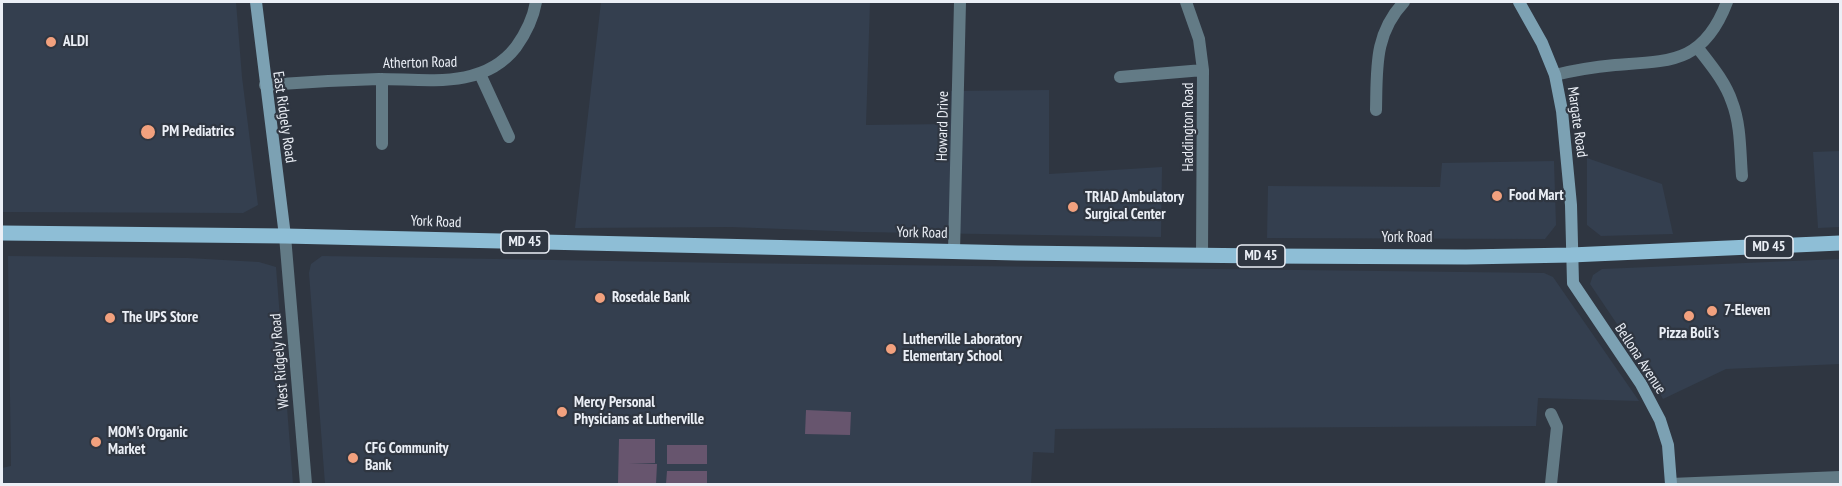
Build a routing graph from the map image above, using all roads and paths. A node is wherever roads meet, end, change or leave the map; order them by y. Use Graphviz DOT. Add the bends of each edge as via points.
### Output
graph roads {
  1 [pos="256,2"];
  2 [pos="536,2"];
  3 [pos="960,2"];
  4 [pos="1186,2"];
  5 [pos="1404,2"];
  6 [pos="1519,2"];
  7 [pos="1726,2"];
  8 [pos="1696,47"];
  9 [pos="1203,70"];
  10 [pos="480,74"];
  11 [pos="1555,75"];
  12 [pos="1120,77"];
  13 [pos="382,79"];
  14 [pos="265,85"];
  15 [pos="1376,110"];
  16 [pos="509,137"];
  17 [pos="382,144"];
  18 [pos="1742,176"];
  19 [pos="2,233"];
  20 [pos="285,236"];
  21 [pos="1840,243"];
  22 [pos="954,251"];
  23 [pos="1203,255"];
  24 [pos="1571,255"];
  25 [pos="1551,414"];
  26 [pos="1840,477"];
  27 [pos="306,484"];
  28 [pos="1551,484"];
  29 [pos="1671,484"];
  1 -- 14 [label="street, East Ridgely Road"];
  2 -- 10 [label="street, Atherton Road" via="532,20 511,54"];
  3 -- 22 [label="street, Howard Drive"];
  4 -- 9 [label="street, Haddington Road" via="1199,39"];
  5 -- 15 [label="street" via="1388,24 1379,48"];
  6 -- 11 [label="street, Margate Road"];
  7 -- 8 [label="street" via="1719,20"];
  8 -- 11 [label="street" via="1665,62 1585,68"];
  8 -- 18 [label="street" via="1716,72 1732,102"];
  9 -- 12 [label="street"];
  9 -- 23 [label="street, Haddington Road"];
  10 -- 13 [label="street, Atherton Road" via="439,81"];
  10 -- 16 [label="street"];
  11 -- 24 [label="street, Margate Road" via="1567,150"];
  13 -- 14 [label="street, Atherton Road"];
  13 -- 17 [label="street"];
  14 -- 20 [label="street, East Ridgely Road"];
  19 -- 20 [label="main road, York Road / MD 45"];
  20 -- 22 [label="main road, York Road / MD 45"];
  20 -- 27 [label="street, West Ridgely Road"];
  21 -- 24 [label="main road, York Road / MD 45"];
  22 -- 23 [label="main road, York Road / MD 45"];
  23 -- 24 [label="main road, York Road / MD 45"];
  24 -- 29 [label="street, Bellona Avenue" via="1573,283 1641,384 1662,426 1668,445"];
  25 -- 28 [label="street" via="1557,427"];
  26 -- 29 [label="street"];
}
